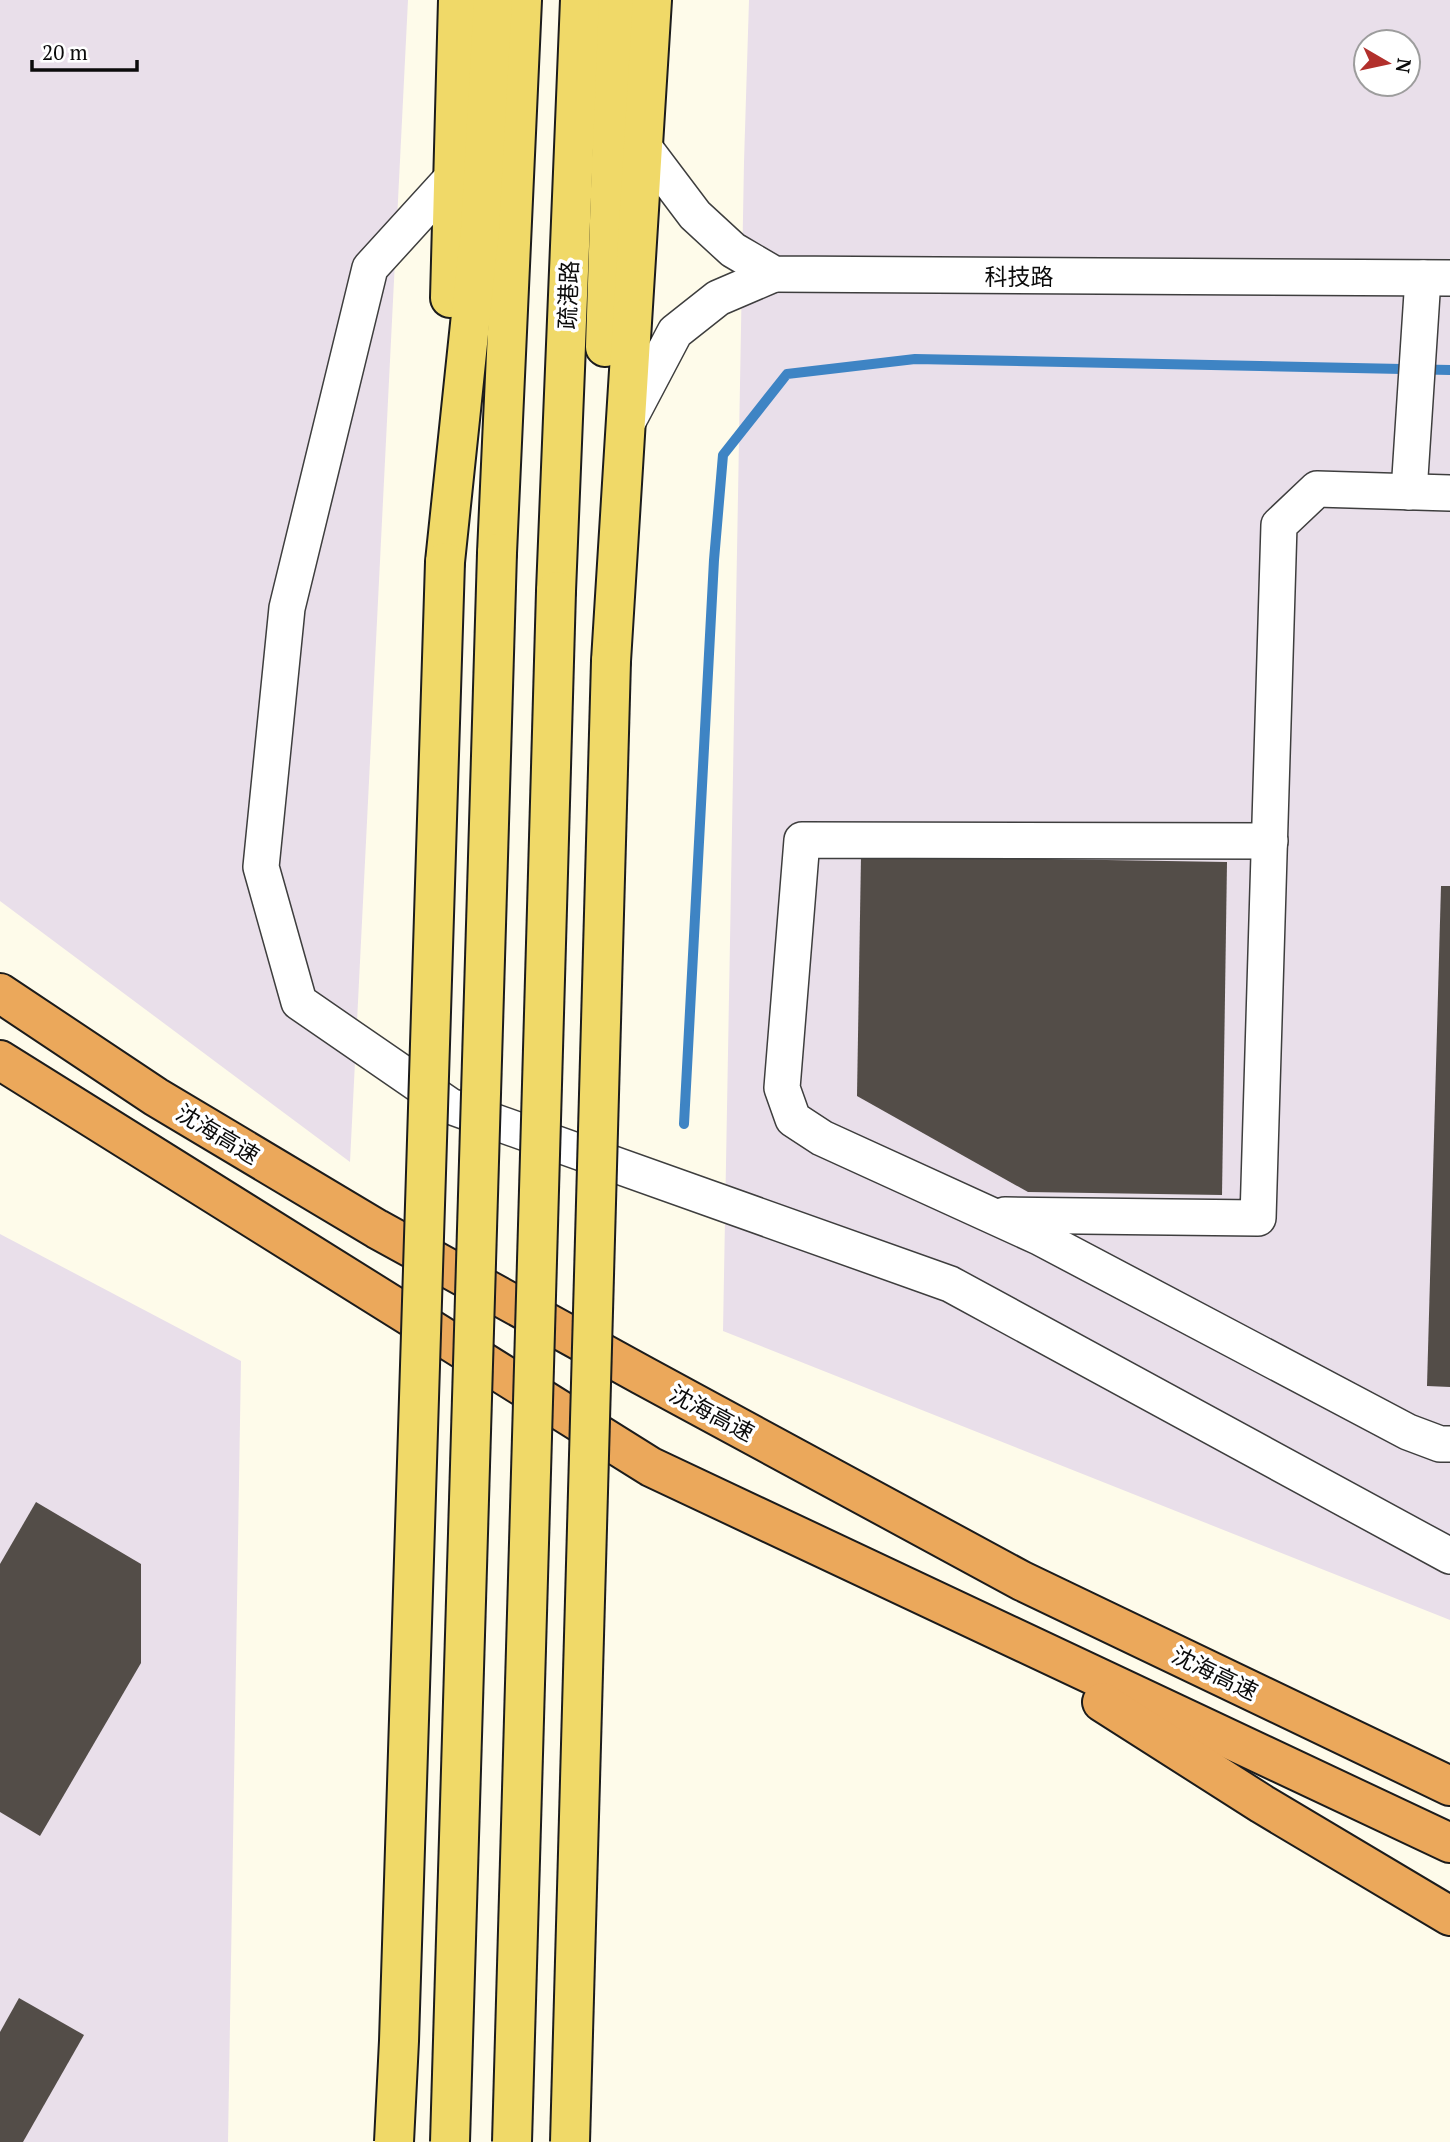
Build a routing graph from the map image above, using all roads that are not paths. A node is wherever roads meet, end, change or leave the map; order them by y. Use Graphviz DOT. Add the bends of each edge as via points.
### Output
graph roads {
  1 [pos="458,0"];
  2 [pos="493,0"];
  3 [pos="522,0"];
  4 [pos="580,0"];
  5 [pos="616,0"];
  6 [pos="652,0"];
  7 [pos="643,146"];
  8 [pos="452,178"];
  9 [pos="774,274"];
  10 [pos="1437,278"];
  11 [pos="626,425"];
  12 [pos="1409,492"];
  13 [pos="1450,493"];
  14 [pos="444,562"];
  15 [pos="611,660"];
  16 [pos="1270,841"];
  17 [pos="0,993"];
  18 [pos="0,1060"];
  19 [pos="991,1215"];
  20 [pos="1450,1444"];
  21 [pos="1450,1556"];
  22 [pos="967,1617"];
  23 [pos="1450,1786"];
  24 [pos="1450,1843"];
  25 [pos="1450,1916"];
  26 [pos="394,2142"];
  27 [pos="450,2142"];
  28 [pos="512,2142"];
  29 [pos="570,2142"];
  1 -- 8 [label="main road"];
  2 -- 14 [label="main road" via="480,229"];
  3 -- 27 [label="main road, bridge" via="497,552"];
  4 -- 28 [label="main road, 疏港路, bridge" via="555,590"];
  5 -- 15 [label="main road" via="604,402"];
  6 -- 7 [label="main road"];
  7 -- 9 [label="street, 科技路" via="695,215 733,250"];
  7 -- 11 [label="main road"];
  8 -- 14 [label="main road"];
  8 -- 21 [label="street" via="370,268 287,608 261,867 299,1002 450,1106 950,1284"];
  9 -- 10 [label="street, 科技路"];
  9 -- 11 [label="street" via="718,298 675,332"];
  10 -- 12 [label="street" via="1418,352"];
  11 -- 15 [label="main road"];
  12 -- 13 [label="street"];
  12 -- 16 [label="street" via="1317,489 1279,525"];
  14 -- 26 [label="main road, bridge"];
  15 -- 29 [label="main road, bridge"];
  16 -- 19 [label="street" via="1258,1218"];
  16 -- 19 [label="street" via="802,839 782,1088 793,1119 822,1139"];
  17 -- 23 [label="highway, 沈海高速" via="167,1104 377,1229 629,1368 1022,1581"];
  18 -- 22 [label="highway" via="651,1466"];
  19 -- 20 [label="street" via="1408,1432"];
  22 -- 24 [label="highway"];
  22 -- 25 [label="highway" via="1262,1804"];
}
